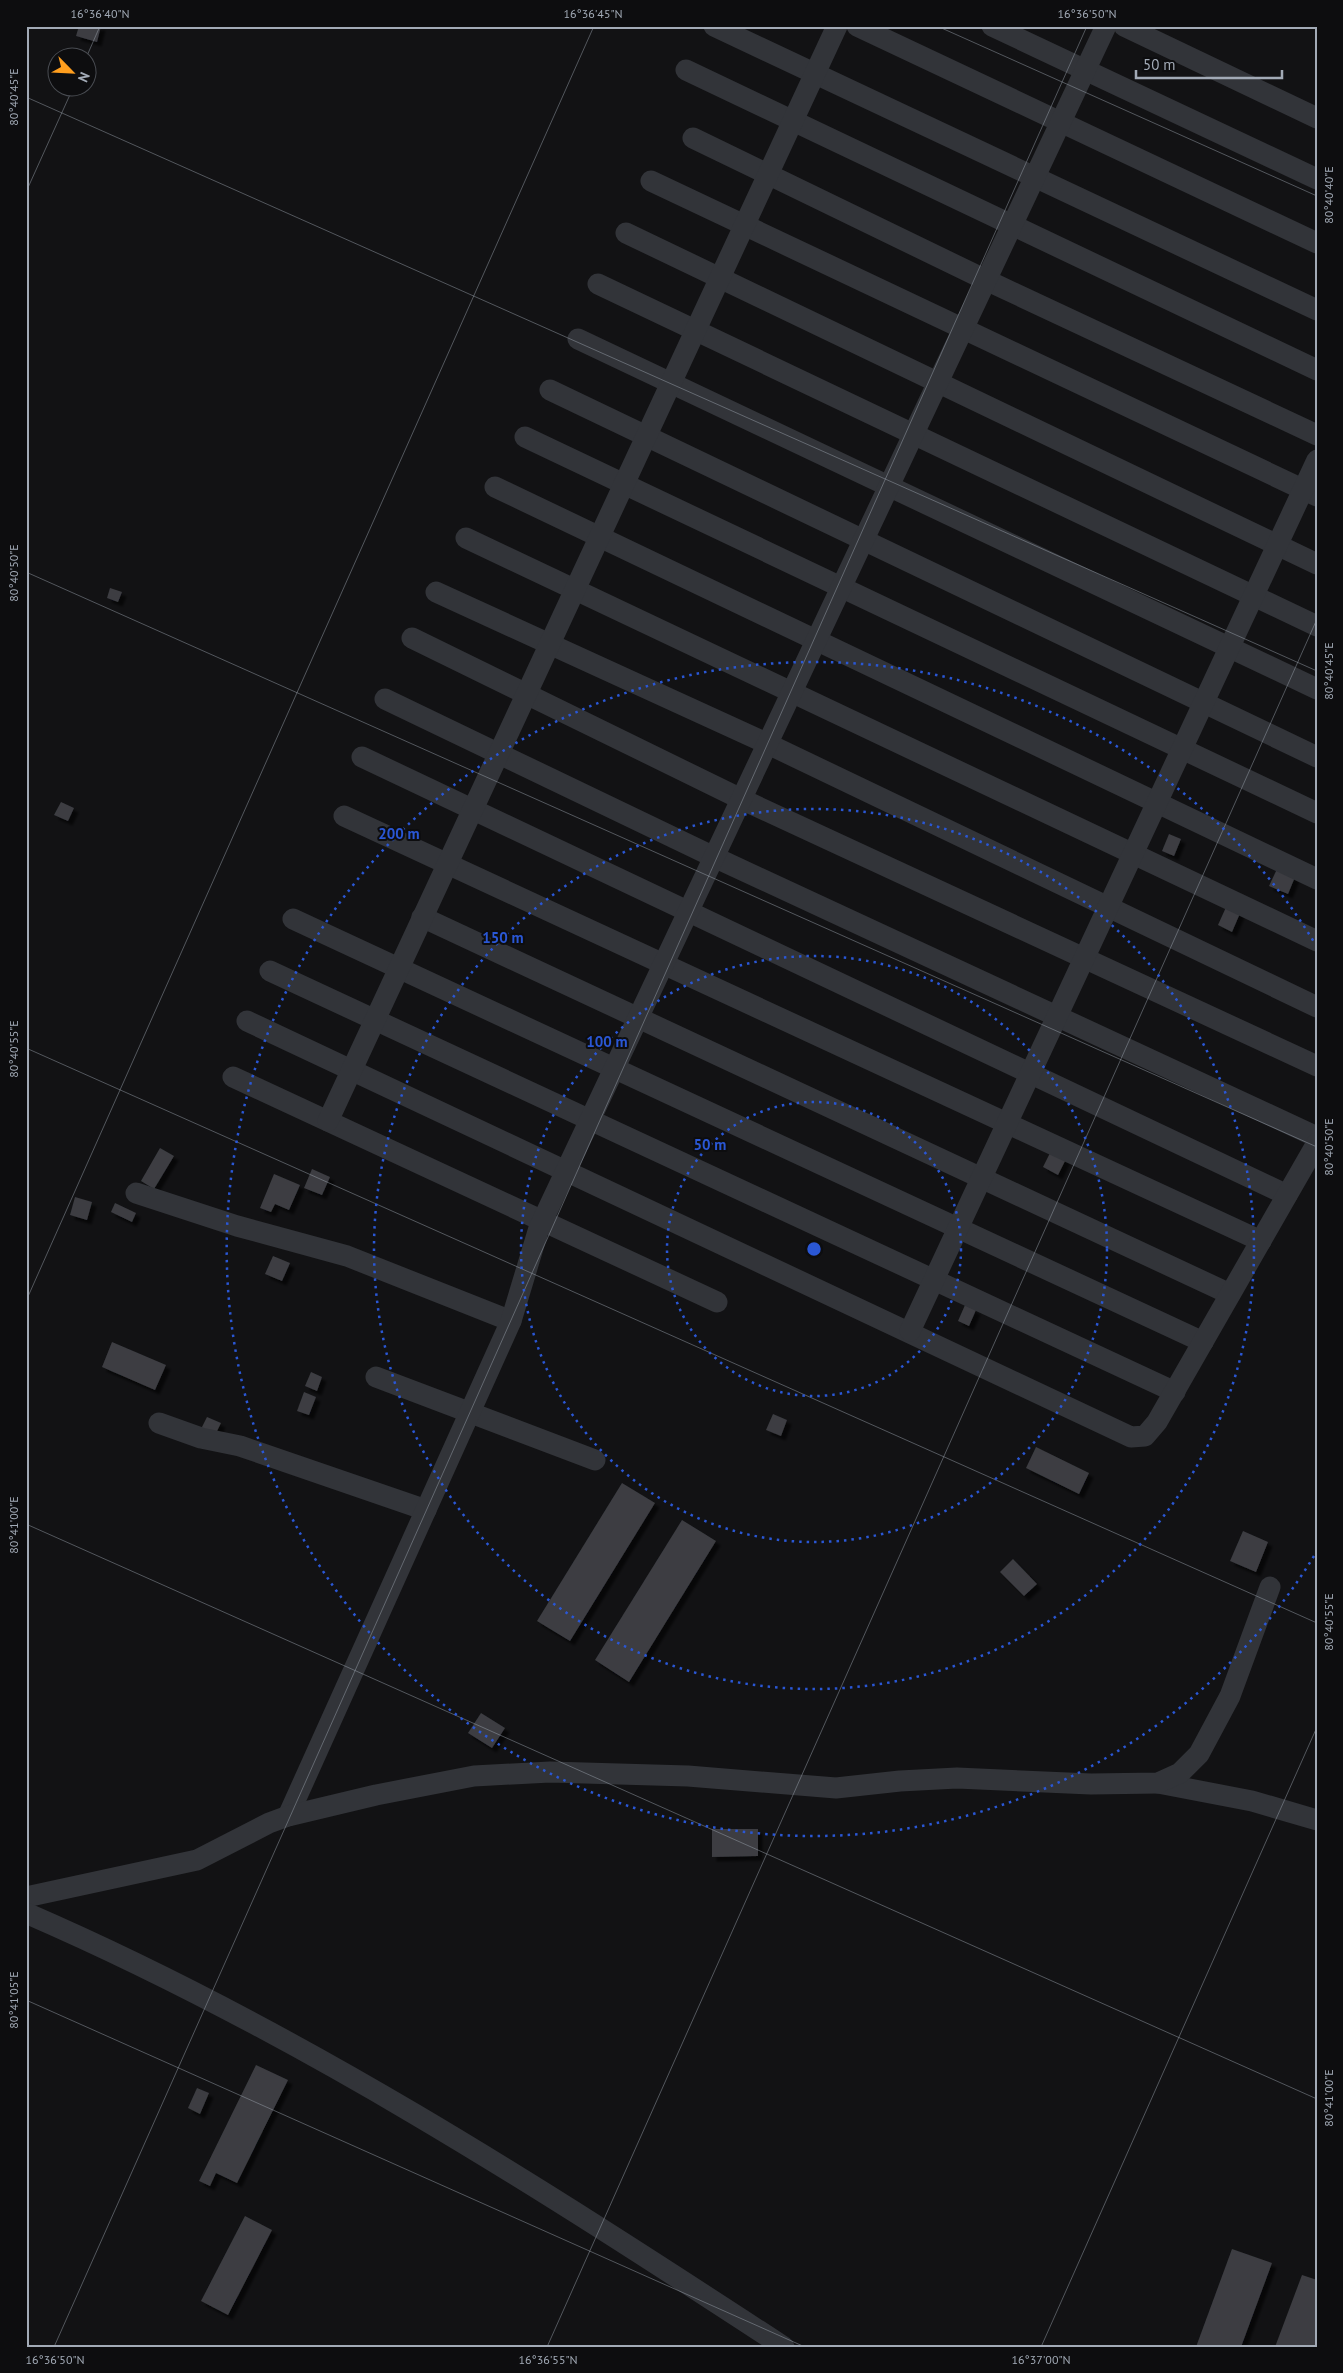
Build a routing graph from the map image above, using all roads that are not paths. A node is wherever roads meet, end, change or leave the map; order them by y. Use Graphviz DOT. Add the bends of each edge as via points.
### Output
graph roads {
  1 [pos="714,26"];
  2 [pos="837,26"];
  3 [pos="857,26"];
  4 [pos="992,26"];
  5 [pos="1106,26"];
  6 [pos="1124,26"];
  7 [pos="686,70"];
  8 [pos="1085,70"];
  9 [pos="814,74"];
  10 [pos="1317,118"];
  11 [pos="792,120"];
  12 [pos="1060,122"];
  13 [pos="694,138"];
  14 [pos="768,174"];
  15 [pos="1034,177"];
  16 [pos="1317,179"];
  17 [pos="651,181"];
  18 [pos="744,225"];
  19 [pos="1012,225"];
  20 [pos="626,233"];
  21 [pos="1317,243"];
  22 [pos="719,278"];
  23 [pos="986,280"];
  24 [pos="598,284"];
  25 [pos="1317,310"];
  26 [pos="963,329"];
  27 [pos="695,330"];
  28 [pos="578,338"];
  29 [pos="1317,370"];
  30 [pos="670,383"];
  31 [pos="938,383"];
  32 [pos="550,390"];
  33 [pos="913,434"];
  34 [pos="646,436"];
  35 [pos="1317,436"];
  36 [pos="525,437"];
  37 [pos="1317,460"];
  38 [pos="624,483"];
  39 [pos="889,486"];
  40 [pos="495,487"];
  41 [pos="1310,493"];
  42 [pos="599,536"];
  43 [pos="466,538"];
  44 [pos="864,540"];
  45 [pos="1277,546"];
  46 [pos="1317,564"];
  47 [pos="842,587"];
  48 [pos="574,589"];
  49 [pos="436,592"];
  50 [pos="1253,596"];
  51 [pos="1317,626"];
  52 [pos="412,638"];
  53 [pos="816,640"];
  54 [pos="549,643"];
  55 [pos="1229,647"];
  56 [pos="1317,689"];
  57 [pos="791,693"];
  58 [pos="526,694"];
  59 [pos="385,699"];
  60 [pos="1203,703"];
  61 [pos="768,744"];
  62 [pos="1182,748"];
  63 [pos="498,753"];
  64 [pos="362,757"];
  65 [pos="1317,757"];
  66 [pos="741,799"];
  67 [pos="1157,802"];
  68 [pos="472,809"];
  69 [pos="1317,814"];
  70 [pos="344,816"];
  71 [pos="1133,853"];
  72 [pos="714,857"];
  73 [pos="446,864"];
  74 [pos="1317,879"];
  75 [pos="1109,906"];
  76 [pos="688,912"];
  77 [pos="422,917"];
  78 [pos="293,919"];
  79 [pos="1317,941"];
  80 [pos="1084,957"];
  81 [pos="664,964"];
  82 [pos="398,967"];
  83 [pos="270,971"];
  84 [pos="1317,1007"];
  85 [pos="1057,1017"];
  86 [pos="638,1018"];
  87 [pos="374,1019"];
  88 [pos="247,1021"];
  89 [pos="1317,1066"];
  90 [pos="615,1068"];
  91 [pos="350,1070"];
  92 [pos="1030,1073"];
  93 [pos="233,1077"];
  94 [pos="590,1120"];
  95 [pos="328,1121"];
  96 [pos="1007,1123"];
  97 [pos="1317,1137"];
  98 [pos="1317,1143"];
  99 [pos="566,1171"];
  100 [pos="982,1178"];
  101 [pos="136,1193"];
  102 [pos="1287,1195"];
  103 [pos="543,1221"];
  104 [pos="958,1229"];
  105 [pos="1261,1241"];
  106 [pos="934,1279"];
  107 [pos="1230,1294"];
  108 [pos="717,1302"];
  109 [pos="511,1321"];
  110 [pos="910,1332"];
  111 [pos="1203,1342"];
  112 [pos="376,1377"];
  113 [pos="1175,1392"];
  114 [pos="470,1412"];
  115 [pos="159,1423"];
  116 [pos="595,1460"];
  117 [pos="426,1510"];
  118 [pos="1270,1587"];
  119 [pos="1158,1783"];
  120 [pos="288,1816"];
  121 [pos="1317,1820"];
  122 [pos="26,1897"];
  123 [pos="26,1913"];
  124 [pos="784,2347"];
  1 -- 9 [label="street"];
  2 -- 9 [label="street"];
  3 -- 12 [label="street"];
  4 -- 8 [label="street"];
  5 -- 8 [label="street"];
  6 -- 10 [label="street"];
  7 -- 11 [label="street"];
  8 -- 12 [label="street"];
  8 -- 16 [label="street"];
  9 -- 11 [label="street"];
  9 -- 15 [label="street"];
  11 -- 14 [label="street"];
  11 -- 19 [label="street"];
  12 -- 15 [label="street"];
  12 -- 21 [label="street"];
  13 -- 14 [label="street"];
  14 -- 18 [label="street"];
  14 -- 23 [label="street"];
  15 -- 19 [label="street"];
  15 -- 25 [label="street"];
  17 -- 18 [label="street"];
  18 -- 22 [label="street"];
  18 -- 26 [label="street"];
  19 -- 23 [label="street"];
  19 -- 29 [label="street"];
  20 -- 22 [label="street"];
  22 -- 27 [label="street"];
  22 -- 31 [label="street"];
  23 -- 26 [label="street"];
  23 -- 35 [label="street"];
  24 -- 27 [label="street"];
  26 -- 31 [label="street"];
  26 -- 41 [label="street"];
  27 -- 30 [label="street"];
  27 -- 33 [label="street"];
  28 -- 30 [label="street"];
  30 -- 34 [label="street"];
  30 -- 39 [label="street"];
  31 -- 33 [label="street"];
  31 -- 45 [label="street"];
  32 -- 34 [label="street"];
  33 -- 39 [label="street"];
  33 -- 50 [label="street"];
  34 -- 38 [label="street"];
  34 -- 44 [label="street"];
  36 -- 38 [label="street"];
  37 -- 41 [label="street"];
  38 -- 42 [label="street"];
  38 -- 47 [label="street"];
  39 -- 44 [label="street"];
  39 -- 55 [label="street"];
  40 -- 42 [label="street"];
  41 -- 45 [label="street"];
  42 -- 48 [label="street"];
  42 -- 53 [label="street"];
  43 -- 48 [label="street"];
  44 -- 47 [label="street"];
  44 -- 60 [label="street"];
  45 -- 46 [label="street"];
  45 -- 50 [label="street"];
  47 -- 53 [label="street"];
  47 -- 62 [label="street"];
  48 -- 54 [label="street"];
  48 -- 57 [label="street"];
  49 -- 54 [label="street"];
  50 -- 51 [label="street"];
  50 -- 55 [label="street"];
  52 -- 58 [label="street"];
  53 -- 57 [label="street"];
  53 -- 67 [label="street"];
  54 -- 58 [label="street"];
  54 -- 61 [label="street"];
  55 -- 56 [label="street"];
  55 -- 60 [label="street"];
  57 -- 61 [label="street"];
  57 -- 71 [label="street"];
  58 -- 63 [label="street"];
  58 -- 66 [label="street"];
  59 -- 63 [label="street"];
  60 -- 62 [label="street"];
  60 -- 65 [label="street"];
  61 -- 66 [label="street"];
  61 -- 75 [label="street"];
  62 -- 67 [label="street"];
  62 -- 69 [label="street"];
  63 -- 68 [label="street"];
  63 -- 72 [label="street"];
  64 -- 68 [label="street"];
  66 -- 72 [label="street"];
  66 -- 80 [label="street"];
  67 -- 71 [label="street"];
  67 -- 74 [label="street"];
  68 -- 73 [label="street"];
  68 -- 76 [label="street"];
  70 -- 73 [label="street"];
  71 -- 75 [label="street"];
  71 -- 79 [label="street"];
  72 -- 76 [label="street"];
  72 -- 85 [label="street"];
  73 -- 77 [label="street"];
  73 -- 81 [label="street"];
  75 -- 80 [label="street"];
  75 -- 84 [label="street"];
  76 -- 81 [label="street"];
  76 -- 92 [label="street"];
  77 -- 82 [label="street"];
  77 -- 86 [label="street"];
  78 -- 82 [label="street"];
  80 -- 85 [label="street"];
  80 -- 89 [label="street"];
  81 -- 86 [label="street"];
  81 -- 96 [label="street"];
  82 -- 87 [label="street"];
  82 -- 90 [label="street"];
  83 -- 87 [label="street"];
  85 -- 92 [label="street"];
  85 -- 97 [label="street"];
  86 -- 90 [label="street"];
  86 -- 100 [label="street"];
  87 -- 91 [label="street"];
  87 -- 94 [label="street"];
  88 -- 91 [label="street"];
  90 -- 94 [label="street"];
  90 -- 104 [label="street"];
  91 -- 95 [label="street"];
  91 -- 99 [label="street"];
  92 -- 96 [label="street"];
  92 -- 102 [label="street"];
  93 -- 95 [label="street"];
  94 -- 99 [label="street"];
  94 -- 106 [label="street"];
  95 -- 103 [label="street"];
  96 -- 100 [label="street"];
  96 -- 105 [label="street"];
  98 -- 102 [label="street"];
  99 -- 103 [label="street"];
  99 -- 110 [label="street"];
  100 -- 104 [label="street"];
  100 -- 107 [label="street"];
  101 -- 109 [label="street" via="237,1226 347,1256"];
  102 -- 105 [label="street"];
  103 -- 108 [label="street"];
  103 -- 109 [label="street"];
  104 -- 106 [label="street"];
  104 -- 111 [label="street"];
  105 -- 107 [label="street"];
  106 -- 110 [label="street"];
  106 -- 113 [label="street"];
  107 -- 111 [label="street"];
  109 -- 114 [label="street"];
  110 -- 113 [label="street" via="1131,1437 1145,1436"];
  111 -- 113 [label="street"];
  112 -- 114 [label="street"];
  114 -- 116 [label="street"];
  114 -- 117 [label="street"];
  115 -- 117 [label="street" via="201,1438 240,1446"];
  117 -- 120 [label="street"];
  118 -- 119 [label="street" via="1230,1696 1199,1754 1180,1773"];
  119 -- 120 [label="street" via="1091,1784 958,1778 836,1788 688,1776 550,1772 474,1776 376,1794"];
  119 -- 121 [label="street" via="1252,1800"];
  120 -- 122 [label="street" via="197,1860"];
  123 -- 124 [label="street" via="238,2014 398,2102 579,2213"];
}
